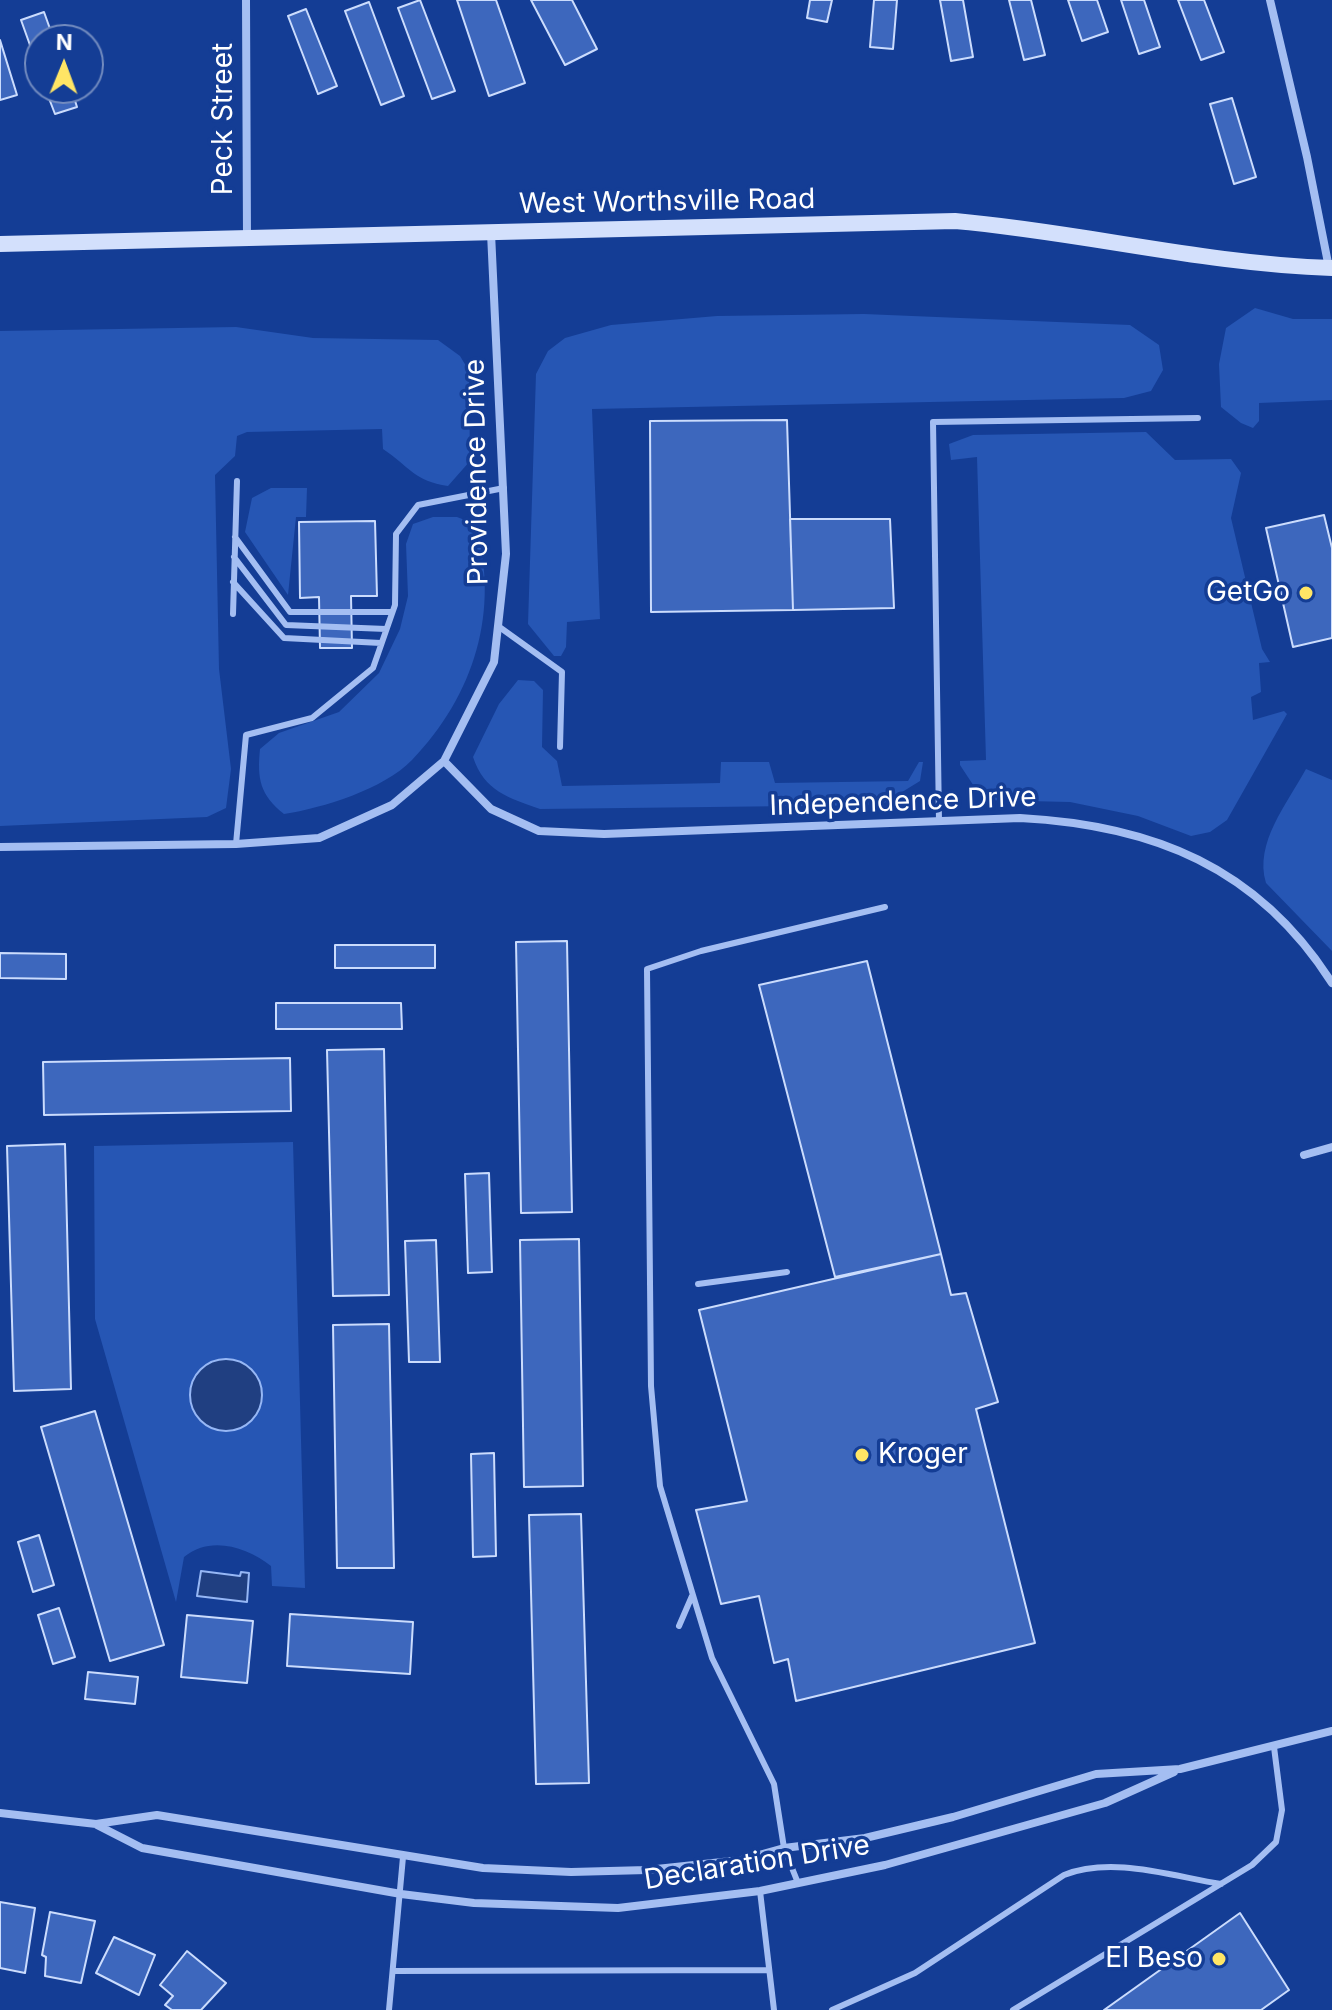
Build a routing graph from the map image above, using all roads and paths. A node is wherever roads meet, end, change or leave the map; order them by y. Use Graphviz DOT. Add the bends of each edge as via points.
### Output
graph roads {
  1 [pos="246,0"];
  2 [pos="1270,0"];
  3 [pos="491,232"];
  4 [pos="247,238"];
  5 [pos="0,244"];
  6 [pos="1331,268"];
  7 [pos="1198,418"];
  8 [pos="237,481"];
  9 [pos="504,488"];
  10 [pos="235,537"];
  11 [pos="234,557"];
  12 [pos="233,582"];
  13 [pos="392,612"];
  14 [pos="233,614"];
  15 [pos="498,626"];
  16 [pos="386,629"];
  17 [pos="381,643"];
  18 [pos="560,747"];
  19 [pos="444,761"];
  20 [pos="939,821"];
  21 [pos="236,844"];
  22 [pos="0,847"];
  23 [pos="885,907"];
  24 [pos="1332,983"];
  25 [pos="1332,1147"];
  26 [pos="1304,1155"];
  27 [pos="787,1272"];
  28 [pos="698,1284"];
  29 [pos="693,1595"];
  30 [pos="679,1626"];
  31 [pos="1332,1731"];
  32 [pos="1274,1747"];
  33 [pos="1180,1769"];
  34 [pos="0,1813"];
  35 [pos="96,1824"];
  36 [pos="784,1848"];
  37 [pos="403,1857"];
  38 [pos="798,1883"];
  39 [pos="1221,1884"];
  40 [pos="760,1891"];
  41 [pos="401,1894"];
  42 [pos="769,1970"];
  43 [pos="393,1971"];
  44 [pos="389,2010"];
  45 [pos="774,2010"];
  46 [pos="832,2010"];
  47 [pos="1013,2010"];
  1 -- 4 [label="street, Peck Street"];
  2 -- 6 [label="street"];
  3 -- 4 [label="main road, West Worthsville Road"];
  3 -- 6 [label="main road, West Worthsville Road" via="955,221 1026,227 1218,260"];
  3 -- 9 [label="street, Providence Drive"];
  4 -- 5 [label="main road, West Worthsville Road"];
  7 -- 20 [label="lane" via="933,422"];
  8 -- 10 [label="lane"];
  9 -- 13 [label="lane" via="418,505 396,534"];
  9 -- 15 [label="street, Providence Drive" via="506,554"];
  10 -- 11 [label="lane"];
  10 -- 13 [label="lane" via="290,612"];
  11 -- 12 [label="lane"];
  11 -- 16 [label="lane" via="286,625"];
  12 -- 14 [label="lane"];
  12 -- 17 [label="lane" via="284,638"];
  13 -- 16 [label="lane"];
  15 -- 18 [label="lane" via="562,672"];
  15 -- 19 [label="street, Providence Drive" via="494,662"];
  16 -- 17 [label="lane"];
  17 -- 21 [label="lane" via="373,668 312,718 246,735"];
  19 -- 20 [label="street, Independence Drive" via="491,809 539,831 604,834"];
  19 -- 21 [label="street, Providence Drive" via="392,805 319,838"];
  20 -- 24 [label="street, Independence Drive" via="1076,821 1143,835 1219,868 1311,950"];
  21 -- 22 [label="street, Providence Drive"];
  23 -- 29 [label="lane" via="647,969 651,1386 660,1486"];
  25 -- 26 [label="street"];
  27 -- 28 [label="lane"];
  29 -- 30 [label="lane"];
  29 -- 36 [label="lane" via="712,1658 774,1784"];
  31 -- 32 [label="street, Declaration Drive"];
  32 -- 33 [label="street, Declaration Drive"];
  32 -- 39 [label="lane" via="1282,1810 1276,1842"];
  33 -- 36 [label="street, Declaration Drive" via="1096,1774 865,1838"];
  33 -- 38 [label="street, Declaration Drive" via="1072,1814"];
  34 -- 35 [label="street, Declaration Drive"];
  35 -- 37 [label="street, Declaration Drive" via="157,1815"];
  35 -- 41 [label="street, Declaration Drive" via="142,1848"];
  36 -- 37 [label="street, Declaration Drive" via="741,1860 571,1872"];
  36 -- 38 [label="lane"];
  37 -- 41 [label="lane"];
  38 -- 40 [label="street, Declaration Drive"];
  39 -- 46 [label="lane" via="1087,1866 1064,1875 915,1973"];
  39 -- 47 [label="lane"];
  40 -- 41 [label="street, Declaration Drive" via="618,1908 474,1903"];
  40 -- 42 [label="lane"];
  41 -- 43 [label="lane"];
  42 -- 43 [label="lane"];
  42 -- 45 [label="lane"];
  43 -- 44 [label="lane"];
}
